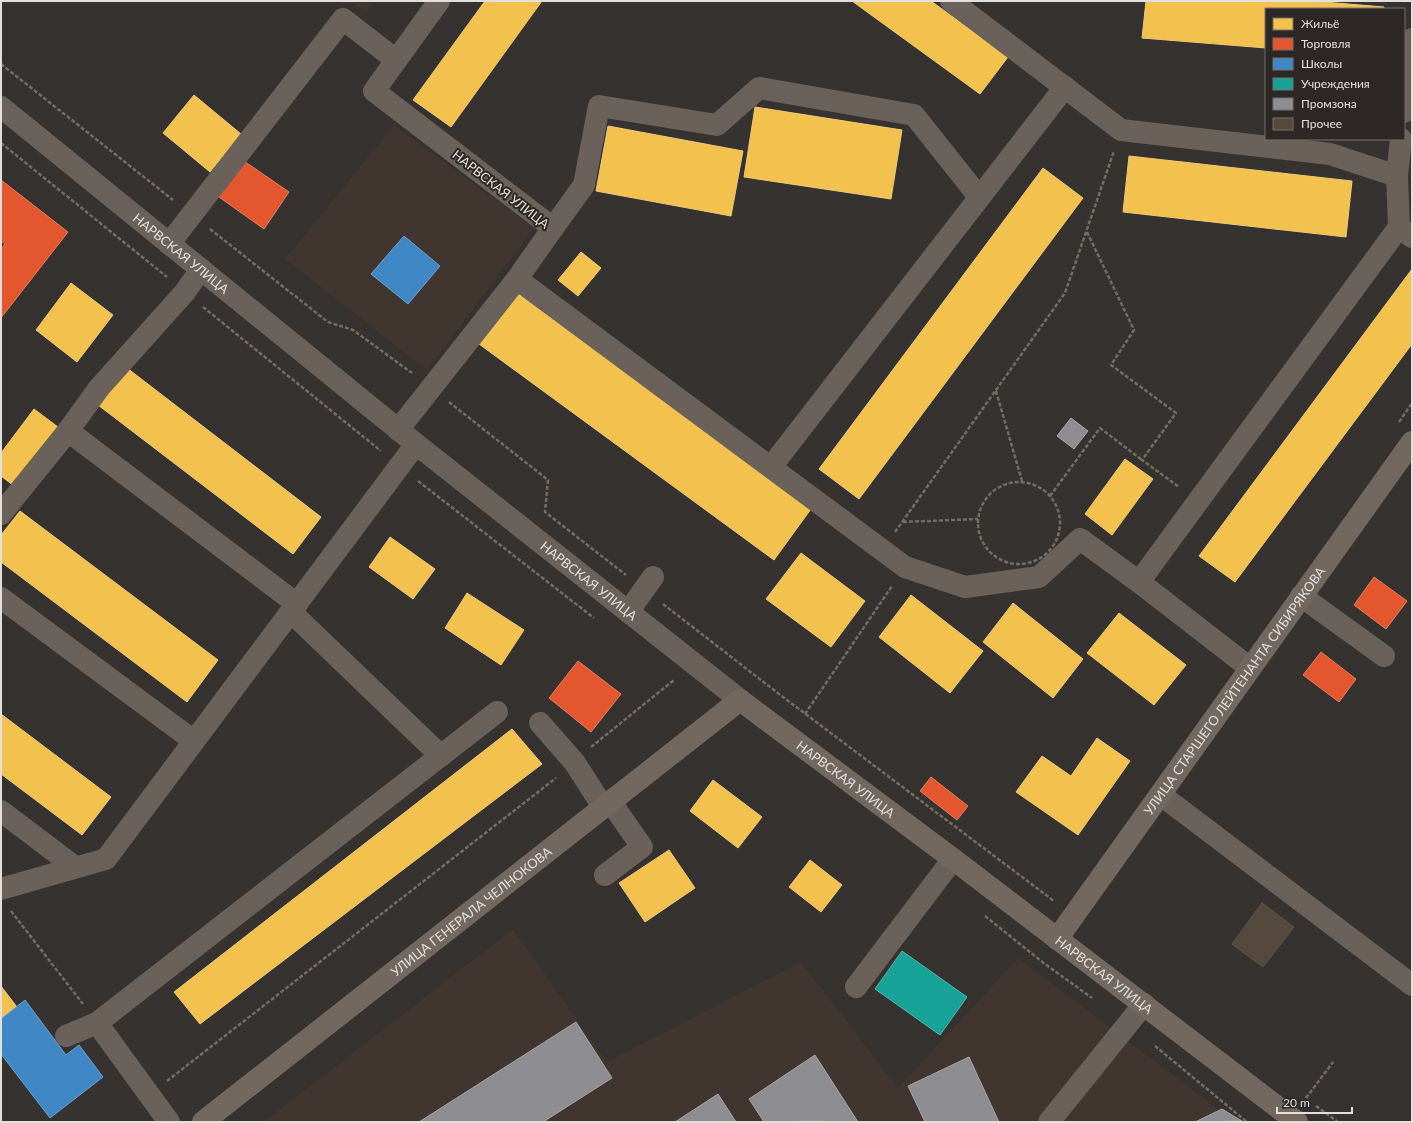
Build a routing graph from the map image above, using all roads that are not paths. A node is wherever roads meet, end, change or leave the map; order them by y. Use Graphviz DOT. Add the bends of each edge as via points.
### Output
graph roads {
  1 [pos="439,1"];
  2 [pos="951,1"];
  3 [pos="1412,39"];
  4 [pos="396,60"];
  5 [pos="1066,87"];
  6 [pos="1405,103"];
  7 [pos="1,107"];
  8 [pos="1401,140"];
  9 [pos="1397,176"];
  10 [pos="979,197"];
  11 [pos="553,228"];
  12 [pos="1405,232"];
  13 [pos="169,244"];
  14 [pos="201,269"];
  15 [pos="517,279"];
  16 [pos="398,430"];
  17 [pos="68,431"];
  18 [pos="1412,442"];
  19 [pos="416,444"];
  20 [pos="771,467"];
  21 [pos="1,514"];
  22 [pos="1139,582"];
  23 [pos="649,583"];
  24 [pos="1301,596"];
  25 [pos="1,598"];
  26 [pos="294,608"];
  27 [pos="628,612"];
  28 [pos="1384,656"];
  29 [pos="1250,668"];
  30 [pos="740,700"];
  31 [pos="497,712"];
  32 [pos="540,723"];
  33 [pos="194,741"];
  34 [pos="441,756"];
  35 [pos="1161,795"];
  36 [pos="607,804"];
  37 [pos="1,811"];
  38 [pos="953,859"];
  39 [pos="75,867"];
  40 [pos="605,875"];
  41 [pos="1,889"];
  42 [pos="1057,939"];
  43 [pos="1412,985"];
  44 [pos="856,987"];
  45 [pos="1144,1004"];
  46 [pos="97,1023"];
  47 [pos="66,1036"];
  48 [pos="169,1122"];
  49 [pos="203,1122"];
  50 [pos="1049,1122"];
  51 [pos="1297,1122"];
  1 -- 4 [label="street, НАРВСКАЯ УЛИЦА"];
  2 -- 5 [label="street"];
  3 -- 6 [label="street"];
  4 -- 11 [label="street, НАРВСКАЯ УЛИЦА" via="374,91"];
  4 -- 13 [label="street" via="343,19"];
  5 -- 9 [label="street" via="1121,130 1330,154"];
  5 -- 10 [label="street"];
  7 -- 13 [label="street, НАРВСКАЯ УЛИЦА"];
  8 -- 9 [label="street"];
  9 -- 12 [label="street"];
  10 -- 11 [label="street" via="914,115 759,88 717,125 599,106 584,185"];
  10 -- 20 [label="street"];
  11 -- 15 [label="street, НАРВСКАЯ УЛИЦА"];
  12 -- 22 [label="street"];
  13 -- 14 [label="street, НАРВСКАЯ УЛИЦА"];
  14 -- 16 [label="street, НАРВСКАЯ УЛИЦА"];
  14 -- 17 [label="street" via="184,292 99,388"];
  15 -- 16 [label="street, НАРВСКАЯ УЛИЦА"];
  15 -- 20 [label="street"];
  16 -- 19 [label="street, НАРВСКАЯ УЛИЦА"];
  17 -- 21 [label="street"];
  17 -- 26 [label="street"];
  18 -- 24 [label="main road, УЛИЦА СТАРШЕГО ЛЕЙТЕНАНТА СИБИРЯКОВА"];
  19 -- 26 [label="street"];
  19 -- 27 [label="street, НАРВСКАЯ УЛИЦА"];
  20 -- 22 [label="street" via="905,568 965,587 1039,578 1080,539"];
  22 -- 29 [label="street"];
  23 -- 27 [label="street"];
  24 -- 28 [label="street"];
  24 -- 29 [label="main road, УЛИЦА СТАРШЕГО ЛЕЙТЕНАНТА СИБИРЯКОВА"];
  25 -- 33 [label="street"];
  26 -- 33 [label="street"];
  26 -- 34 [label="street"];
  27 -- 30 [label="street, НАРВСКАЯ УЛИЦА"];
  29 -- 35 [label="main road, УЛИЦА СТАРШЕГО ЛЕЙТЕНАНТА СИБИРЯКОВА"];
  30 -- 36 [label="main road, УЛИЦА ГЕНЕРАЛА ЧЕЛНОКОВА"];
  30 -- 38 [label="main road, НАРВСКАЯ УЛИЦА"];
  31 -- 34 [label="street"];
  32 -- 36 [label="street"];
  33 -- 39 [label="street" via="106,858"];
  34 -- 46 [label="street"];
  35 -- 42 [label="main road, УЛИЦА СТАРШЕГО ЛЕЙТЕНАНТА СИБИРЯКОВА"];
  35 -- 43 [label="street"];
  36 -- 40 [label="street" via="642,847"];
  36 -- 49 [label="main road, УЛИЦА ГЕНЕРАЛА ЧЕЛНОКОВА"];
  37 -- 39 [label="street"];
  38 -- 42 [label="main road, НАРВСКАЯ УЛИЦА"];
  38 -- 44 [label="street"];
  39 -- 41 [label="street"];
  42 -- 45 [label="main road, НАРВСКАЯ УЛИЦА"];
  45 -- 50 [label="street"];
  45 -- 51 [label="main road, НАРВСКАЯ УЛИЦА"];
  46 -- 47 [label="street"];
  46 -- 48 [label="street"];
}
